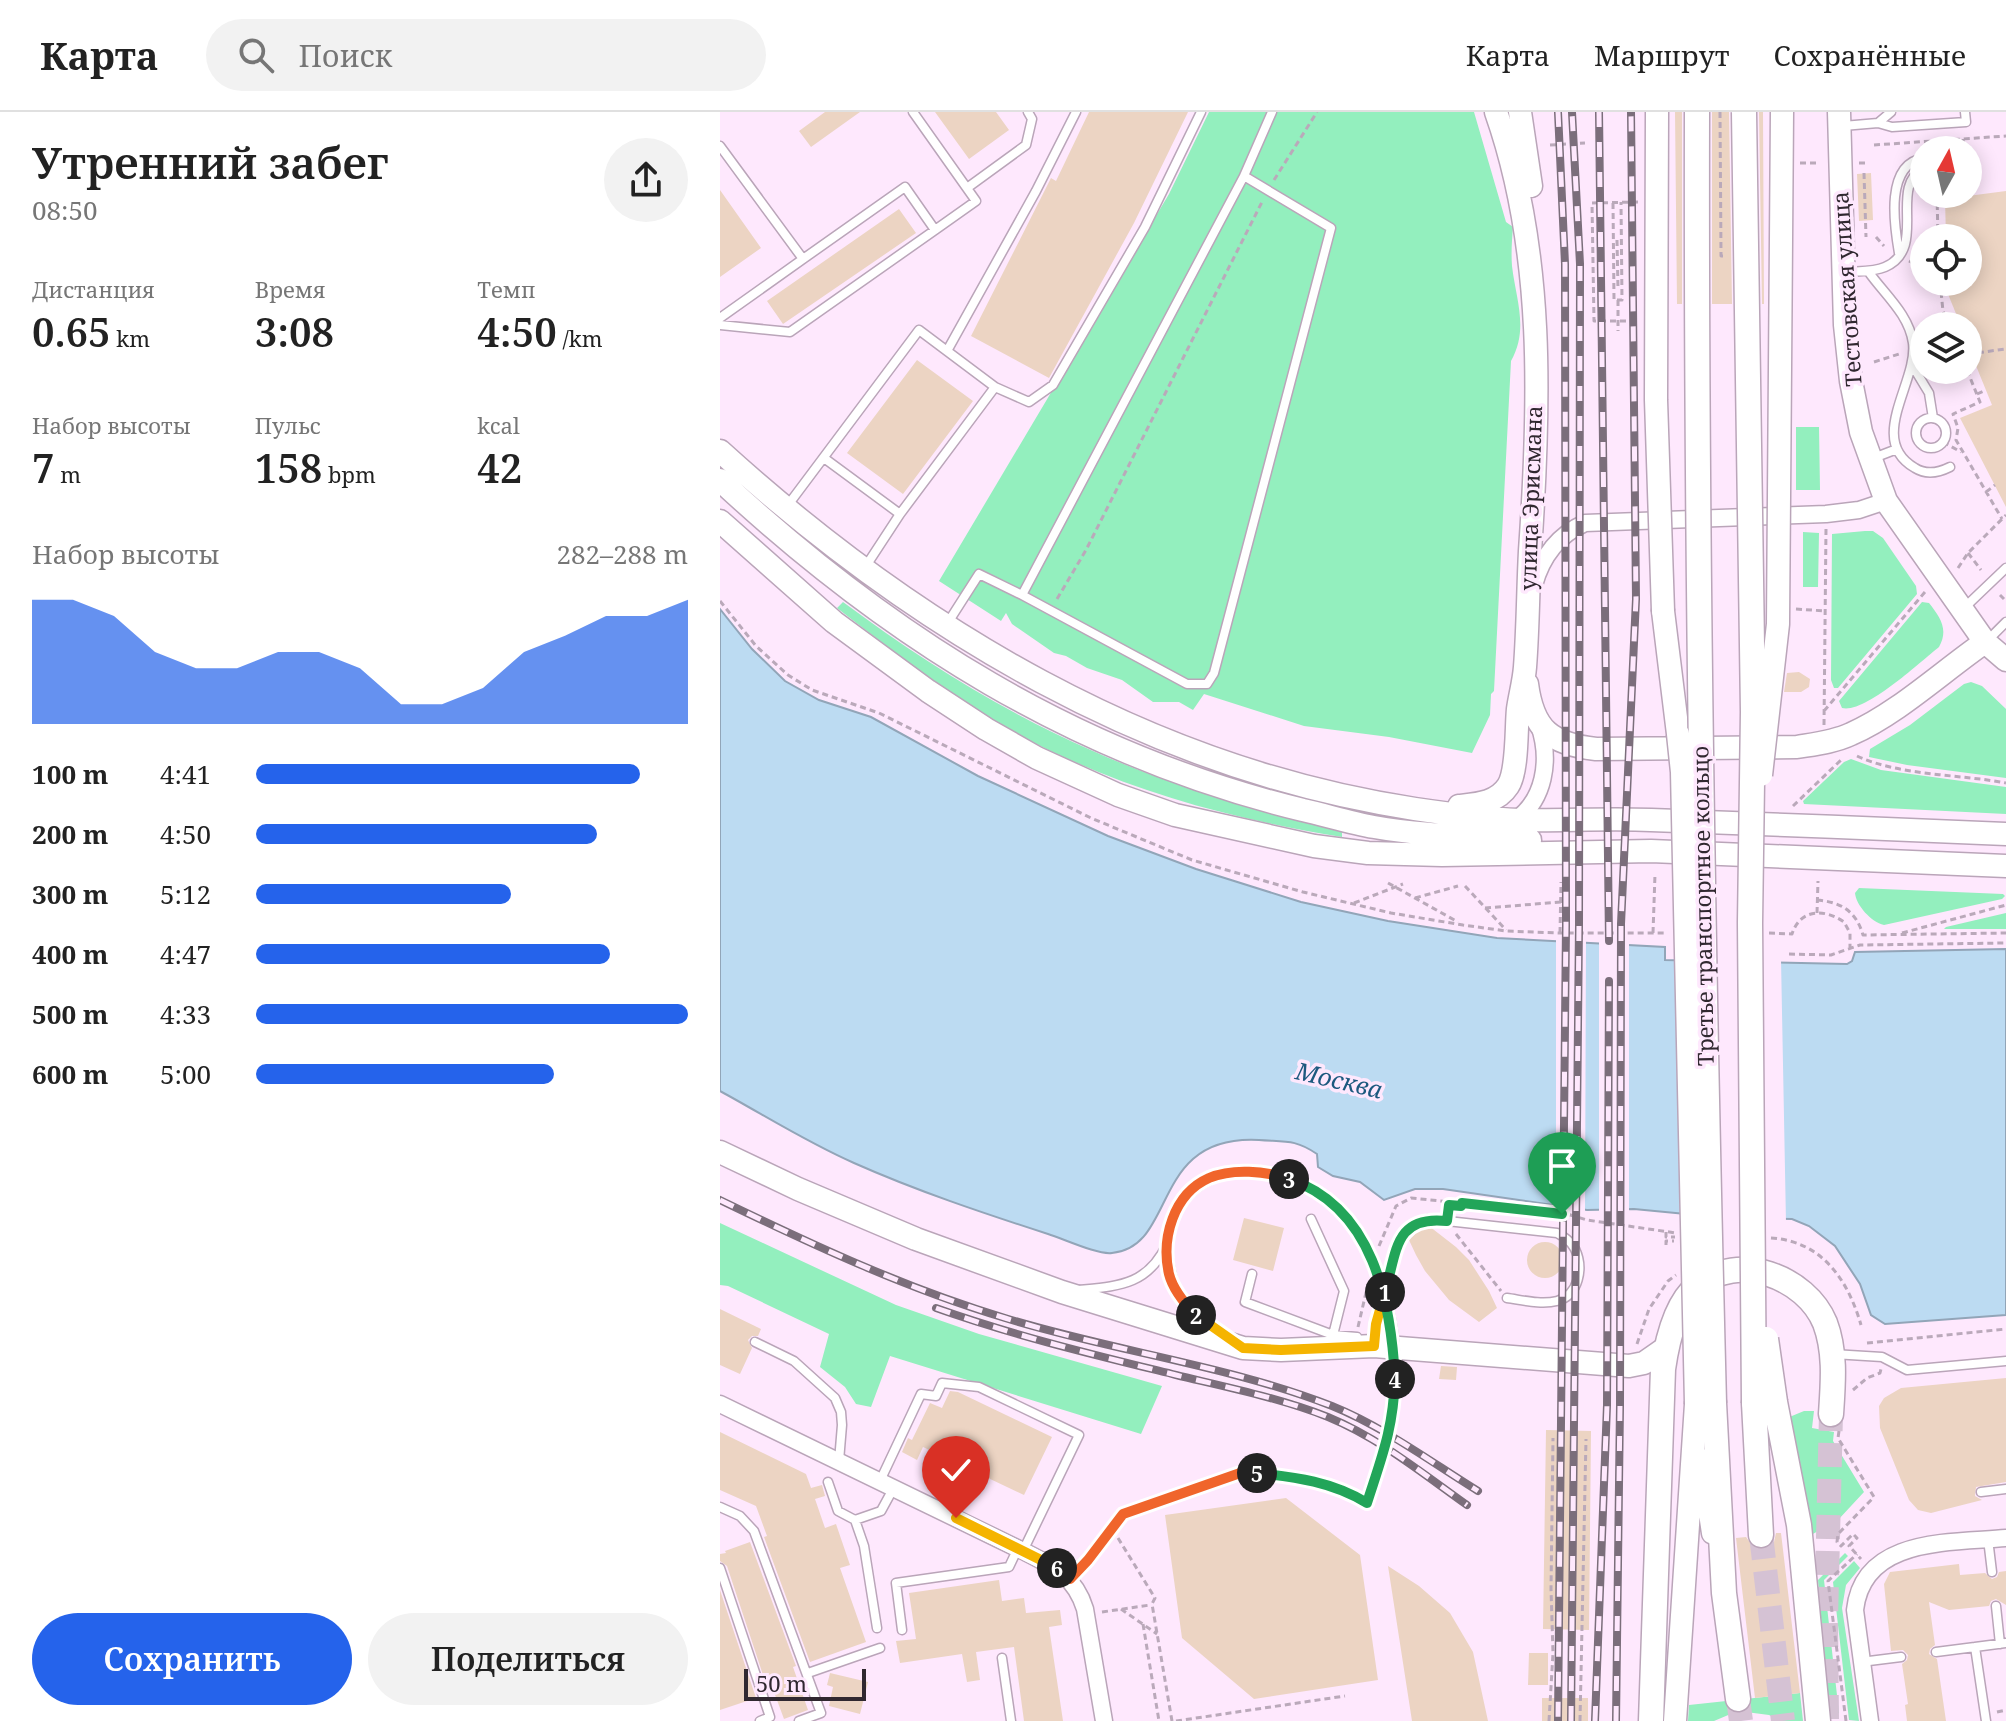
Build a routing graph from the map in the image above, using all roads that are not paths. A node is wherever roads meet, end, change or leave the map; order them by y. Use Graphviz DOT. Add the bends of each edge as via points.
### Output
graph roads {
  1 [pos="913,112"];
  2 [pos="1028,112"];
  3 [pos="1076,112"];
  4 [pos="1201,112"];
  5 [pos="1272,112"];
  6 [pos="1496,112"];
  7 [pos="1520,112"];
  8 [pos="1657,112"];
  9 [pos="1697,112"];
  10 [pos="1744,112"];
  11 [pos="1782,112"];
  12 [pos="1891,112"];
  13 [pos="1965,112"];
  14 [pos="1840,119"];
  15 [pos="1878,123"];
  16 [pos="720,146"];
  17 [pos="1910,163"];
  18 [pos="1244,176"];
  19 [pos="1910,182"];
  20 [pos="967,188"];
  21 [pos="935,230"];
  22 [pos="1900,254"];
  23 [pos="803,259"];
  24 [pos="1868,271"];
  25 [pos="1842,272"];
  26 [pos="1533,293"];
  27 [pos="720,318"];
  28 [pos="720,325"];
  29 [pos="1910,332"];
  30 [pos="947,351"];
  31 [pos="1910,371"];
  32 [pos="1924,384"];
  33 [pos="995,387"];
  34 [pos="1933,418"];
  35 [pos="1897,449"];
  36 [pos="720,451"];
  37 [pos="824,458"];
  38 [pos="1869,460"];
  39 [pos="1950,467"];
  40 [pos="720,480"];
  41 [pos="1886,501"];
  42 [pos="786,508"];
  43 [pos="900,514"];
  44 [pos="720,521"];
  45 [pos="864,569"];
  46 [pos="2005,570"];
  47 [pos="1022,595"];
  48 [pos="1963,609"];
  49 [pos="1527,610"];
  50 [pos="2006,622"];
  51 [pos="945,627"];
  52 [pos="1985,642"];
  53 [pos="2006,660"];
  54 [pos="1525,670"];
  55 [pos="2006,679"];
  56 [pos="1538,722"];
  57 [pos="1414,809"];
  58 [pos="1517,820"];
  59 [pos="2006,834"];
  60 [pos="1474,836"];
  61 [pos="1651,851"];
  62 [pos="2005,866"];
  63 [pos="1750,923"];
  64 [pos="720,1152"];
  65 [pos="1311,1219"];
  66 [pos="1167,1243"];
  67 [pos="1252,1274"];
  68 [pos="1062,1292"];
  69 [pos="1507,1298"];
  70 [pos="1333,1335"];
  71 [pos="1374,1338"];
  72 [pos="755,1342"];
  73 [pos="1667,1347"];
  74 [pos="1243,1348"];
  75 [pos="1832,1354"];
  76 [pos="2006,1361"];
  77 [pos="1765,1402"];
  78 [pos="1705,1403"];
  79 [pos="720,1404"];
  80 [pos="1839,1406"];
  81 [pos="839,1461"];
  82 [pos="828,1482"];
  83 [pos="886,1484"];
  84 [pos="2006,1489"];
  85 [pos="1981,1492"];
  86 [pos="720,1507"];
  87 [pos="855,1520"];
  88 [pos="1761,1535"];
  89 [pos="2006,1538"];
  90 [pos="1988,1539"];
  91 [pos="1021,1550"];
  92 [pos="720,1568"];
  93 [pos="1992,1572"];
  94 [pos="1070,1579"];
  95 [pos="1996,1606"];
  96 [pos="877,1628"];
  97 [pos="902,1630"];
  98 [pos="2003,1644"];
  99 [pos="1975,1647"];
  100 [pos="880,1648"];
  101 [pos="1936,1652"];
  102 [pos="1901,1657"];
  103 [pos="1002,1658"];
  104 [pos="1861,1662"];
  105 [pos="808,1673"];
  106 [pos="1738,1699"];
  107 [pos="772,1719"];
  108 [pos="760,1721"];
  109 [pos="799,1721"];
  110 [pos="1011,1721"];
  111 [pos="1104,1721"];
  112 [pos="1651,1721"];
  113 [pos="1675,1721"];
  114 [pos="1818,1721"];
  115 [pos="1870,1721"];
  116 [pos="1986,1721"];
  1 -- 20 [label="lane"];
  2 -- 20 [label="lane" via="1032,119 1026,145"];
  3 -- 30 [label="lane"];
  4 -- 33 [label="lane" via="1145,227 1053,385 1029,402"];
  5 -- 18 [label="lane"];
  6 -- 26 [label="main road, улица Эрисмана" via="1513,163"];
  7 -- 26 [label="main road" via="1534,212"];
  8 -- 78 [label="main road, Третье транспортное кольцо, bridge" via="1656,400 1663,611 1682,772"];
  9 -- 78 [label="main road, Третье транспортное кольцо, bridge"];
  10 -- 63 [label="main road, Третье транспортное кольцо, bridge" via="1753,712"];
  11 -- 63 [label="main road, bridge" via="1778,624"];
  12 -- 15 [label="lane"];
  13 -- 15 [label="lane" via="1966,122 1892,127"];
  14 -- 15 [label="lane"];
  14 -- 25 [label="main road, Тестовская улица"];
  16 -- 23 [label="lane"];
  17 -- 22 [label="lane" via="1896,185"];
  18 -- 47 [label="lane"];
  18 -- 47 [label="lane" via="1331,228 1214,673 1207,684 1187,684"];
  19 -- 22 [label="lane" via="1908,239"];
  20 -- 21 [label="lane" via="976,201"];
  21 -- 23 [label="lane" via="905,187"];
  21 -- 28 [label="lane" via="790,332"];
  22 -- 24 [label="lane" via="1883,269"];
  23 -- 27 [label="lane"];
  24 -- 25 [label="lane"];
  24 -- 29 [label="lane" via="1899,308"];
  25 -- 38 [label="main road, Тестовская улица" via="1851,381"];
  26 -- 49 [label="main road, улица Эрисмана" via="1536,405"];
  30 -- 33 [label="lane"];
  30 -- 37 [label="lane" via="919,330"];
  31 -- 35 [label="lane" via="1894,426"];
  32 -- 34 [label="lane"];
  33 -- 43 [label="lane"];
  34 -- 34 [label="lane" via="1944,425 1946,437 1927,448 1915,435 1918,424"];
  35 -- 38 [label="lane"];
  35 -- 39 [label="lane" via="1918,470"];
  36 -- 42 [label="main road"];
  37 -- 42 [label="lane"];
  37 -- 43 [label="lane"];
  38 -- 41 [label="main road, Тестовская улица"];
  40 -- 60 [label="main road" via="851,593 933,651 1102,742 1251,797 1372,827"];
  41 -- 48 [label="main road, Тестовская улица"];
  41 -- 49 [label="street" via="1826,514 1585,523 1546,554"];
  42 -- 45 [label="main road"];
  43 -- 45 [label="lane"];
  44 -- 61 [label="main road" via="834,622 928,691 1037,758 1118,795 1242,831 1368,853"];
  45 -- 51 [label="main road"];
  46 -- 48 [label="lane"];
  47 -- 51 [label="lane" via="979,574"];
  48 -- 52 [label="main road, Тестовская улица"];
  49 -- 54 [label="main road, улица Эрисмана"];
  50 -- 52 [label="lane"];
  51 -- 57 [label="main road" via="1091,709 1197,753 1340,796"];
  52 -- 53 [label="main road, Тестовская улица"];
  52 -- 55 [label="main road"];
  52 -- 56 [label="main road" via="1880,719 1822,743 1596,749 1559,742"];
  54 -- 56 [label="main road"];
  54 -- 57 [label="main road, улица Эрисмана" via="1509,786 1483,804"];
  56 -- 58 [label="street" via="1546,753 1542,781 1536,798"];
  57 -- 58 [label="main road"];
  58 -- 59 [label="main road"];
  58 -- 60 [label="street"];
  60 -- 61 [label="main road"];
  61 -- 62 [label="main road"];
  63 -- 77 [label="main road, Третье транспортное кольцо, bridge" via="1751,1186 1765,1329"];
  64 -- 68 [label="main road" via="903,1233"];
  65 -- 70 [label="lane" via="1344,1291"];
  66 -- 68 [label="lane" via="1137,1279"];
  66 -- 74 [label="lane" via="1169,1275 1185,1305"];
  66 -- 94 [label="lane, bridge" via="1183,1199 1208,1179 1225,1174 1263,1173 1295,1181 1333,1203 1353,1222 1379,1275 1394,1344 1394,1411 1388,1442 1367,1503 1311,1479 1243,1472 1123,1514"];
  67 -- 70 [label="lane" via="1245,1302"];
  68 -- 74 [label="main road"];
  69 -- 71 [label="lane" via="1546,1303 1569,1294 1579,1274 1569,1241 1557,1233 1418,1221 1401,1239"];
  70 -- 71 [label="lane"];
  71 -- 73 [label="main road" via="1629,1366 1644,1363"];
  71 -- 74 [label="main road" via="1281,1350"];
  72 -- 81 [label="lane" via="794,1361 835,1398 842,1425"];
  73 -- 75 [label="main road" via="1694,1288 1727,1271 1752,1271 1781,1277 1801,1289 1825,1324"];
  73 -- 112 [label="main road"];
  75 -- 76 [label="lane" via="1882,1357 1907,1370"];
  75 -- 80 [label="main road"];
  77 -- 88 [label="main road"];
  77 -- 114 [label="main road" via="1799,1525"];
  78 -- 106 [label="main road, Третье транспортное кольцо"];
  78 -- 113 [label="main road, Третье транспортное кольцо"];
  79 -- 81 [label="street"];
  81 -- 83 [label="street"];
  82 -- 87 [label="lane" via="838,1511"];
  83 -- 87 [label="lane" via="881,1511"];
  83 -- 91 [label="street"];
  83 -- 91 [label="lane" via="921,1394 936,1396 942,1383 979,1387 1065,1428 1079,1435"];
  84 -- 85 [label="lane"];
  86 -- 105 [label="lane" via="740,1516 754,1531"];
  87 -- 96 [label="lane"];
  89 -- 90 [label="street"];
  90 -- 93 [label="lane"];
  90 -- 104 [label="street" via="1899,1552 1872,1570 1856,1595"];
  91 -- 94 [label="street"];
  91 -- 97 [label="lane" via="1009,1567 896,1583"];
  92 -- 107 [label="lane"];
  94 -- 111 [label="street" via="1085,1609"];
  95 -- 98 [label="lane"];
  98 -- 99 [label="lane"];
  99 -- 101 [label="lane"];
  99 -- 116 [label="lane"];
  100 -- 105 [label="lane"];
  102 -- 104 [label="lane"];
  103 -- 110 [label="lane"];
  104 -- 115 [label="street"];
  105 -- 109 [label="lane" via="821,1713"];
  107 -- 108 [label="lane"];
}
